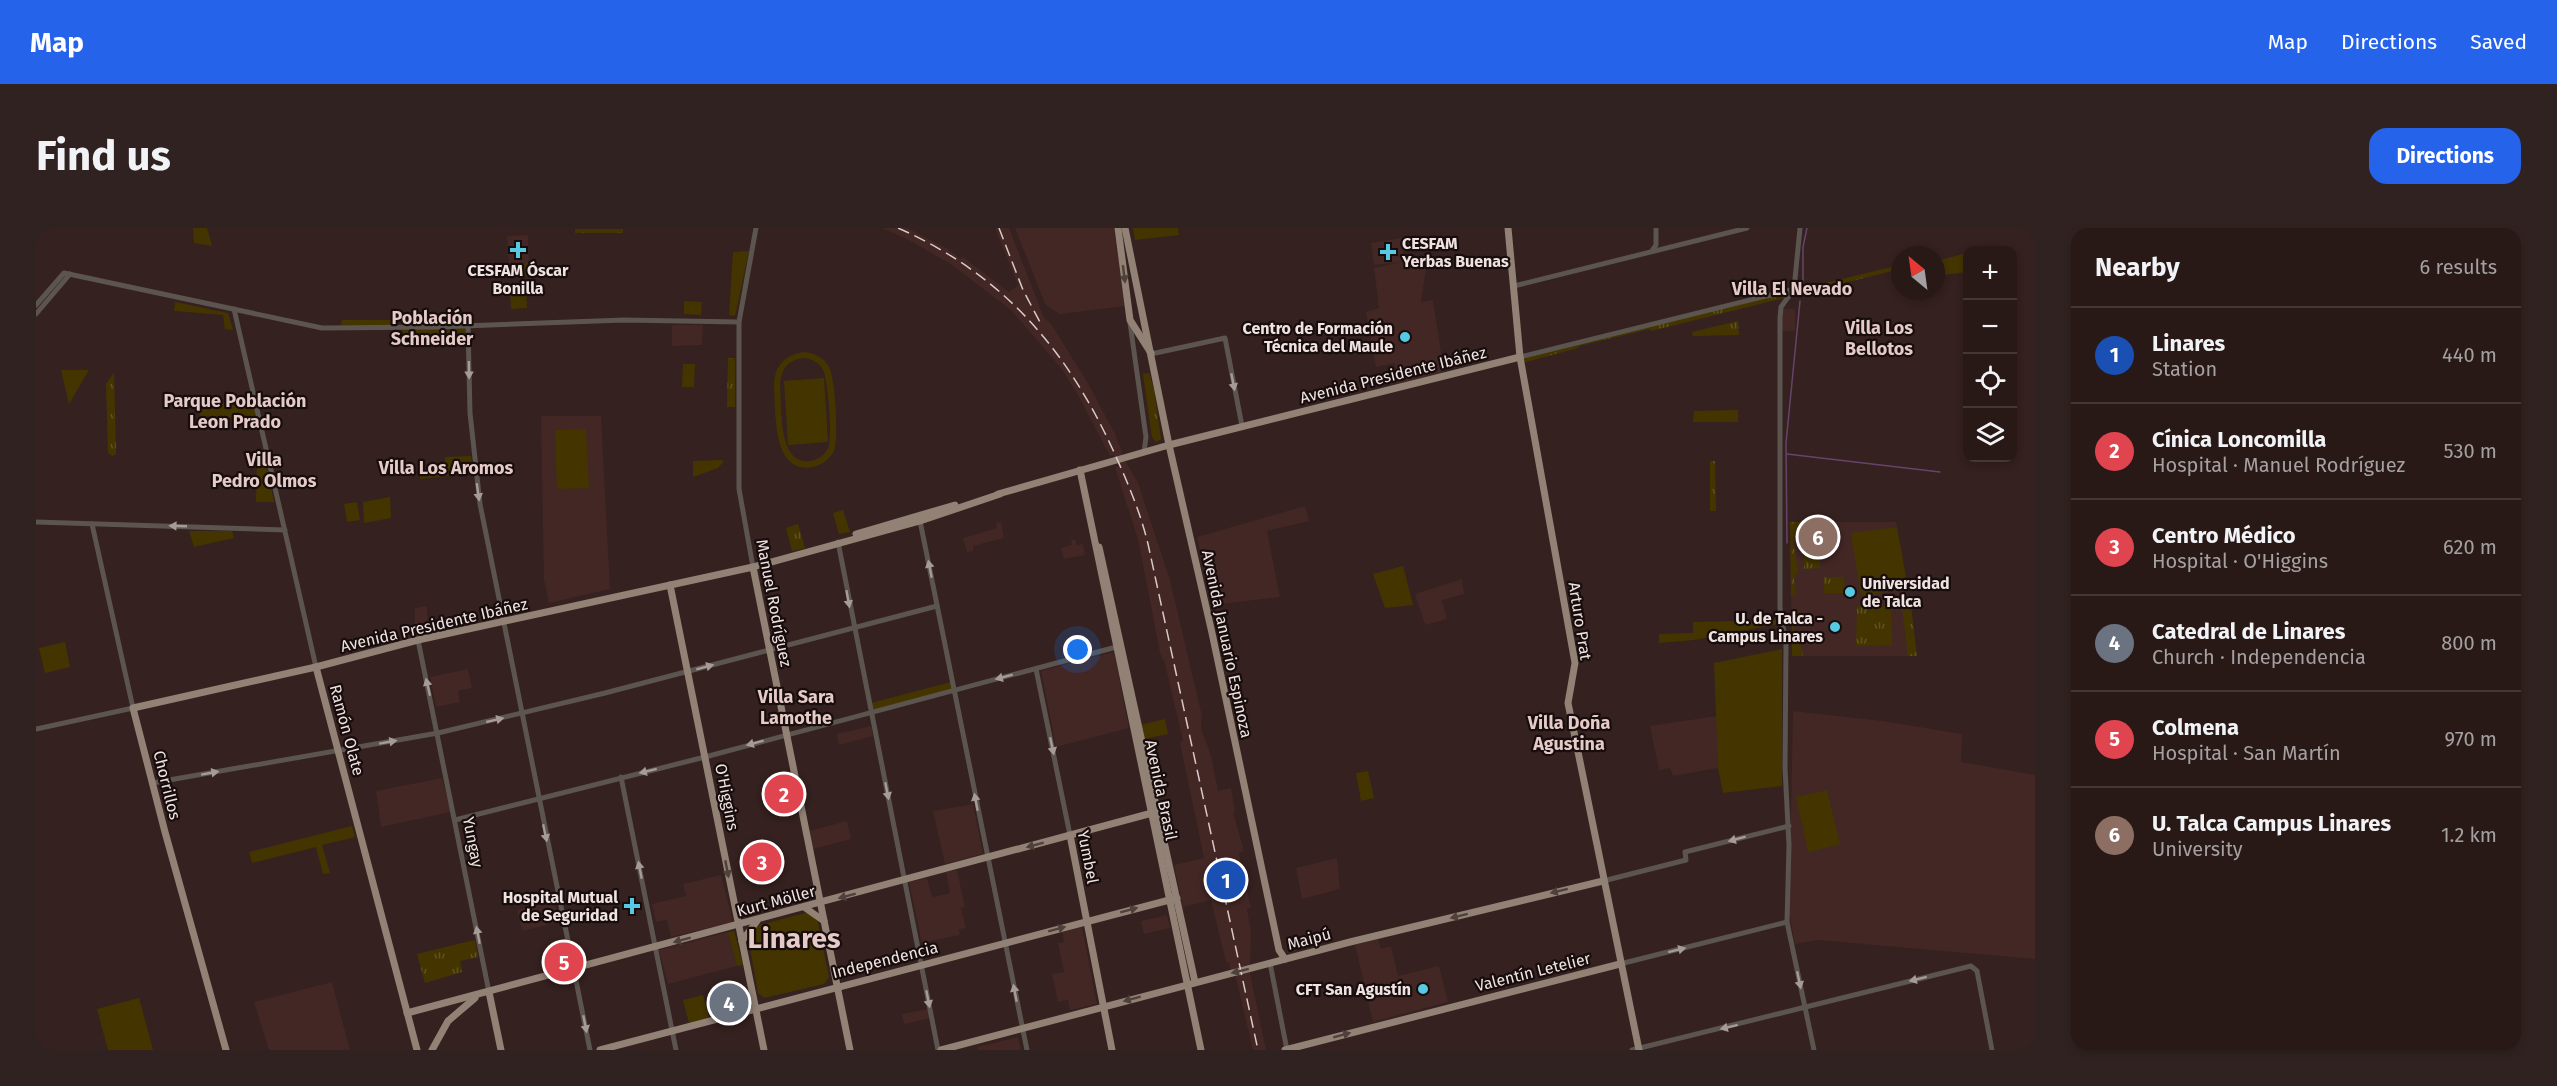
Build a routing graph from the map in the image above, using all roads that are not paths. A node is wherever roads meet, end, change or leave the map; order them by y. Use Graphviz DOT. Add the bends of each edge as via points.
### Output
graph roads {
  1 [pos="756,228"];
  2 [pos="1118,228"];
  3 [pos="1125,228"];
  4 [pos="1508,228"];
  5 [pos="1656,228"];
  6 [pos="1747,228"];
  7 [pos="1800,228"];
  8 [pos="1652,251"];
  9 [pos="67,273"];
  10 [pos="1514,286"];
  11 [pos="1794,290"];
  12 [pos="36,305"];
  13 [pos="234,309"];
  14 [pos="36,314"];
  15 [pos="1130,320"];
  16 [pos="739,322"];
  17 [pos="468,326"];
  18 [pos="1151,354"];
  19 [pos="1520,357"];
  20 [pos="1242,426"];
  21 [pos="1169,445"];
  22 [pos="1144,452"];
  23 [pos="1080,470"];
  24 [pos="919,518"];
  25 [pos="36,522"];
  26 [pos="92,524"];
  27 [pos="285,530"];
  28 [pos="838,542"];
  29 [pos="753,567"];
  30 [pos="670,585"];
  31 [pos="937,606"];
  32 [pos="503,622"];
  33 [pos="853,627"];
  34 [pos="418,640"];
  35 [pos="1119,646"];
  36 [pos="770,649"];
  37 [pos="316,667"];
  38 [pos="1036,669"];
  39 [pos="687,671"];
  40 [pos="953,691"];
  41 [pos="133,708"];
  42 [pos="871,712"];
  43 [pos="521,714"];
  44 [pos="36,729"];
  45 [pos="438,733"];
  46 [pos="787,735"];
  47 [pos="338,751"];
  48 [pos="705,757"];
  49 [pos="621,777"];
  50 [pos="152,783"];
  51 [pos="538,799"];
  52 [pos="1152,813"];
  53 [pos="1159,818"];
  54 [pos="455,820"];
  55 [pos="1788,826"];
  56 [pos="1070,835"];
  57 [pos="987,858"];
  58 [pos="904,880"];
  59 [pos="1603,880"];
  60 [pos="1174,898"];
  61 [pos="821,903"];
  62 [pos="804,907"];
  63 [pos="759,919"];
  64 [pos="1087,921"];
  65 [pos="1787,922"];
  66 [pos="825,923"];
  67 [pos="739,925"];
  68 [pos="1277,940"];
  69 [pos="742,941"];
  70 [pos="1005,943"];
  71 [pos="656,948"];
  72 [pos="1285,959"];
  73 [pos="1270,963"];
  74 [pos="921,964"];
  75 [pos="1620,964"];
  76 [pos="575,969"];
  77 [pos="835,971"];
  78 [pos="1192,983"];
  79 [pos="838,986"];
  80 [pos="820,990"];
  81 [pos="753,992"];
  82 [pos="489,993"];
  83 [pos="480,995"];
  84 [pos="466,1004"];
  85 [pos="771,1004"];
  86 [pos="1104,1007"];
  87 [pos="756,1008"];
  88 [pos="1805,1008"];
  89 [pos="492,1009"];
  90 [pos="407,1013"];
  91 [pos="1022,1028"];
  92 [pos="672,1030"];
  93 [pos="1637,1049"];
  94 [pos="226,1050"];
  95 [pos="417,1050"];
  96 [pos="432,1050"];
  97 [pos="501,1050"];
  98 [pos="590,1050"];
  99 [pos="600,1050"];
  100 [pos="676,1050"];
  101 [pos="764,1050"];
  102 [pos="850,1050"];
  103 [pos="940,1050"];
  104 [pos="1027,1050"];
  105 [pos="1112,1050"];
  106 [pos="1201,1050"];
  107 [pos="1287,1050"];
  108 [pos="1814,1050"];
  109 [pos="1992,1050"];
  1 -- 16 [label="street, Manuel Rodríguez"];
  2 -- 15 [label="main road, Avenida Januario Espinoza, one-way"];
  3 -- 18 [label="main road, Avenida Januario Espinoza"];
  4 -- 10 [label="main road, Arturo Prat"];
  5 -- 8 [label="street"];
  6 -- 8 [label="street"];
  7 -- 11 [label="street"];
  8 -- 10 [label="street"];
  9 -- 12 [label="street"];
  9 -- 13 [label="street"];
  9 -- 14 [label="street"];
  10 -- 19 [label="main road, Arturo Prat"];
  11 -- 19 [label="street, Avenida Presidente Ibáñez"];
  11 -- 55 [label="street" via="1781,308 1780,318 1781,624 1786,645"];
  13 -- 17 [label="street" via="329,328"];
  13 -- 27 [label="street, Ramón Olate"];
  15 -- 18 [label="main road, Avenida Januario Espinoza"];
  15 -- 22 [label="street" via="1146,437"];
  16 -- 17 [label="street" via="624,320"];
  16 -- 29 [label="street, Manuel Rodríguez" via="739,489"];
  17 -- 32 [label="street, one-way" via="476,474"];
  18 -- 20 [label="street, one-way" via="1225,338"];
  18 -- 21 [label="main road, Avenida Januario Espinoza"];
  19 -- 20 [label="main road, Avenida Presidente Ibáñez"];
  19 -- 59 [label="main road, Arturo Prat" via="1575,663 1568,703"];
  20 -- 21 [label="main road, Avenida Presidente Ibáñez"];
  21 -- 22 [label="main road, Avenida Presidente Ibáñez"];
  21 -- 68 [label="main road, Avenida Januario Espinoza"];
  22 -- 23 [label="main road, Avenida Presidente Ibáñez"];
  23 -- 24 [label="main road, Avenida Presidente Ibáñez"];
  23 -- 35 [label="main road, Avenida Brasil" via="1104,562"];
  24 -- 28 [label="main road, Avenida Presidente Ibáñez"];
  31 -- 24 [label="street, one-way"];
  25 -- 26 [label="street"];
  27 -- 26 [label="street, one-way"];
  26 -- 41 [label="street, Chorrillos"];
  27 -- 37 [label="street, Ramón Olate"];
  28 -- 29 [label="main road, Avenida Presidente Ibáñez"];
  28 -- 33 [label="street, one-way"];
  29 -- 30 [label="main road, Avenida Presidente Ibáñez"];
  29 -- 36 [label="main road, Manuel Rodríguez"];
  30 -- 32 [label="main road, Avenida Presidente Ibáñez"];
  30 -- 39 [label="main road, O'Higgins"];
  31 -- 33 [label="street"];
  31 -- 40 [label="street"];
  32 -- 34 [label="main road, Avenida Presidente Ibáñez"];
  32 -- 43 [label="street"];
  33 -- 36 [label="street"];
  33 -- 42 [label="street"];
  34 -- 37 [label="main road, Avenida Presidente Ibáñez"];
  45 -- 34 [label="street, Yungay, one-way"];
  35 -- 38 [label="street"];
  35 -- 52 [label="main road, Avenida Brasil"];
  35 -- 53 [label="main road, Avenida Brasil"];
  39 -- 36 [label="street, one-way"];
  36 -- 46 [label="main road, Manuel Rodríguez"];
  37 -- 41 [label="main road, Avenida Presidente Ibáñez"];
  37 -- 47 [label="main road, Ramón Olate"];
  38 -- 40 [label="street, one-way"];
  38 -- 56 [label="street, Yumbel, one-way"];
  39 -- 43 [label="street"];
  39 -- 48 [label="main road, O'Higgins"];
  40 -- 42 [label="street"];
  57 -- 40 [label="street, one-way"];
  41 -- 44 [label="street, Avenida Presidente Ibáñez"];
  41 -- 50 [label="main road, Chorrillos"];
  42 -- 46 [label="street"];
  42 -- 58 [label="street, one-way"];
  45 -- 43 [label="street, one-way"];
  43 -- 51 [label="street"];
  47 -- 45 [label="street, one-way"];
  45 -- 54 [label="street, Yungay"];
  46 -- 48 [label="street, one-way"];
  46 -- 61 [label="main road, Manuel Rodríguez"];
  50 -- 47 [label="street, one-way"];
  47 -- 90 [label="main road, Ramón Olate"];
  48 -- 49 [label="street, one-way"];
  48 -- 67 [label="main road, O'Higgins, one-way"];
  49 -- 51 [label="street"];
  71 -- 49 [label="street, one-way"];
  50 -- 94 [label="main road, Chorrillos"];
  51 -- 54 [label="street"];
  51 -- 76 [label="street, one-way"];
  52 -- 53 [label="main road"];
  52 -- 56 [label="main road, Kurt Möller"];
  52 -- 60 [label="main road, Avenida Brasil"];
  53 -- 60 [label="main road, Avenida Brasil"];
  82 -- 54 [label="street, Yungay, one-way"];
  55 -- 59 [label="street, Maipú, one-way" via="1685,852 1686,860"];
  55 -- 65 [label="street"];
  56 -- 57 [label="main road, Kurt Möller, one-way"];
  56 -- 64 [label="main road, Yumbel"];
  57 -- 58 [label="main road, Kurt Möller"];
  57 -- 70 [label="street"];
  58 -- 61 [label="main road, Kurt Möller, one-way"];
  58 -- 74 [label="street"];
  59 -- 72 [label="main road, Maipú, one-way"];
  59 -- 75 [label="main road, Arturo Prat"];
  64 -- 60 [label="main road, Independencia, one-way"];
  60 -- 78 [label="main road, Avenida Brasil"];
  61 -- 62 [label="main road, Kurt Möller"];
  61 -- 66 [label="main road, Manuel Rodríguez"];
  62 -- 63 [label="main road, Kurt Möller"];
  62 -- 66 [label="main road"];
  63 -- 67 [label="main road, Kurt Möller"];
  63 -- 69 [label="main road"];
  70 -- 64 [label="main road, Independencia, one-way"];
  64 -- 86 [label="main road, Yumbel"];
  75 -- 65 [label="street, Valentín Letelier, one-way"];
  65 -- 88 [label="street, one-way"];
  66 -- 77 [label="main road, Manuel Rodríguez"];
  67 -- 69 [label="main road, O'Higgins"];
  67 -- 71 [label="main road, Kurt Möller, one-way"];
  68 -- 72 [label="main road, Avenida Januario Espinoza"];
  68 -- 73 [label="main road, Avenida Januario Espinoza"];
  69 -- 81 [label="main road, O'Higgins"];
  70 -- 74 [label="main road, Independencia"];
  91 -- 70 [label="street, one-way"];
  71 -- 76 [label="main road, Kurt Möller"];
  71 -- 92 [label="street"];
  72 -- 73 [label="main road, Maipú"];
  73 -- 78 [label="main road, Maipú, one-way"];
  73 -- 107 [label="street"];
  74 -- 79 [label="main road, Independencia"];
  74 -- 103 [label="street, one-way"];
  75 -- 93 [label="main road, Arturo Prat"];
  107 -- 75 [label="main road, Valentín Letelier, one-way"];
  76 -- 82 [label="main road, Kurt Möller"];
  76 -- 98 [label="street, one-way"];
  77 -- 79 [label="main road, Manuel Rodríguez"];
  77 -- 80 [label="main road"];
  78 -- 86 [label="main road, Maipú, one-way"];
  78 -- 106 [label="main road, Avenida Brasil"];
  79 -- 80 [label="main road, Independencia"];
  79 -- 102 [label="main road, Manuel Rodríguez"];
  80 -- 85 [label="main road, Independencia"];
  81 -- 85 [label="main road"];
  81 -- 87 [label="main road, O'Higgins"];
  82 -- 83 [label="main road, Kurt Möller"];
  82 -- 89 [label="main road, Yungay"];
  83 -- 84 [label="main road"];
  83 -- 90 [label="main road, Kurt Möller"];
  84 -- 89 [label="main road" via="484,1000"];
  84 -- 96 [label="main road" via="448,1021"];
  85 -- 87 [label="main road, Independencia"];
  86 -- 91 [label="main road, Maipú"];
  86 -- 105 [label="main road, Yumbel"];
  87 -- 92 [label="main road, Independencia"];
  87 -- 101 [label="main road, O'Higgins"];
  88 -- 93 [label="street, one-way"];
  88 -- 108 [label="street"];
  109 -- 88 [label="street, one-way" via="1974,967"];
  89 -- 97 [label="main road, Yungay"];
  90 -- 95 [label="main road, Ramón Olate"];
  91 -- 103 [label="main road, Maipú"];
  91 -- 104 [label="street"];
  92 -- 99 [label="main road, Independencia"];
  92 -- 100 [label="street"];
}
